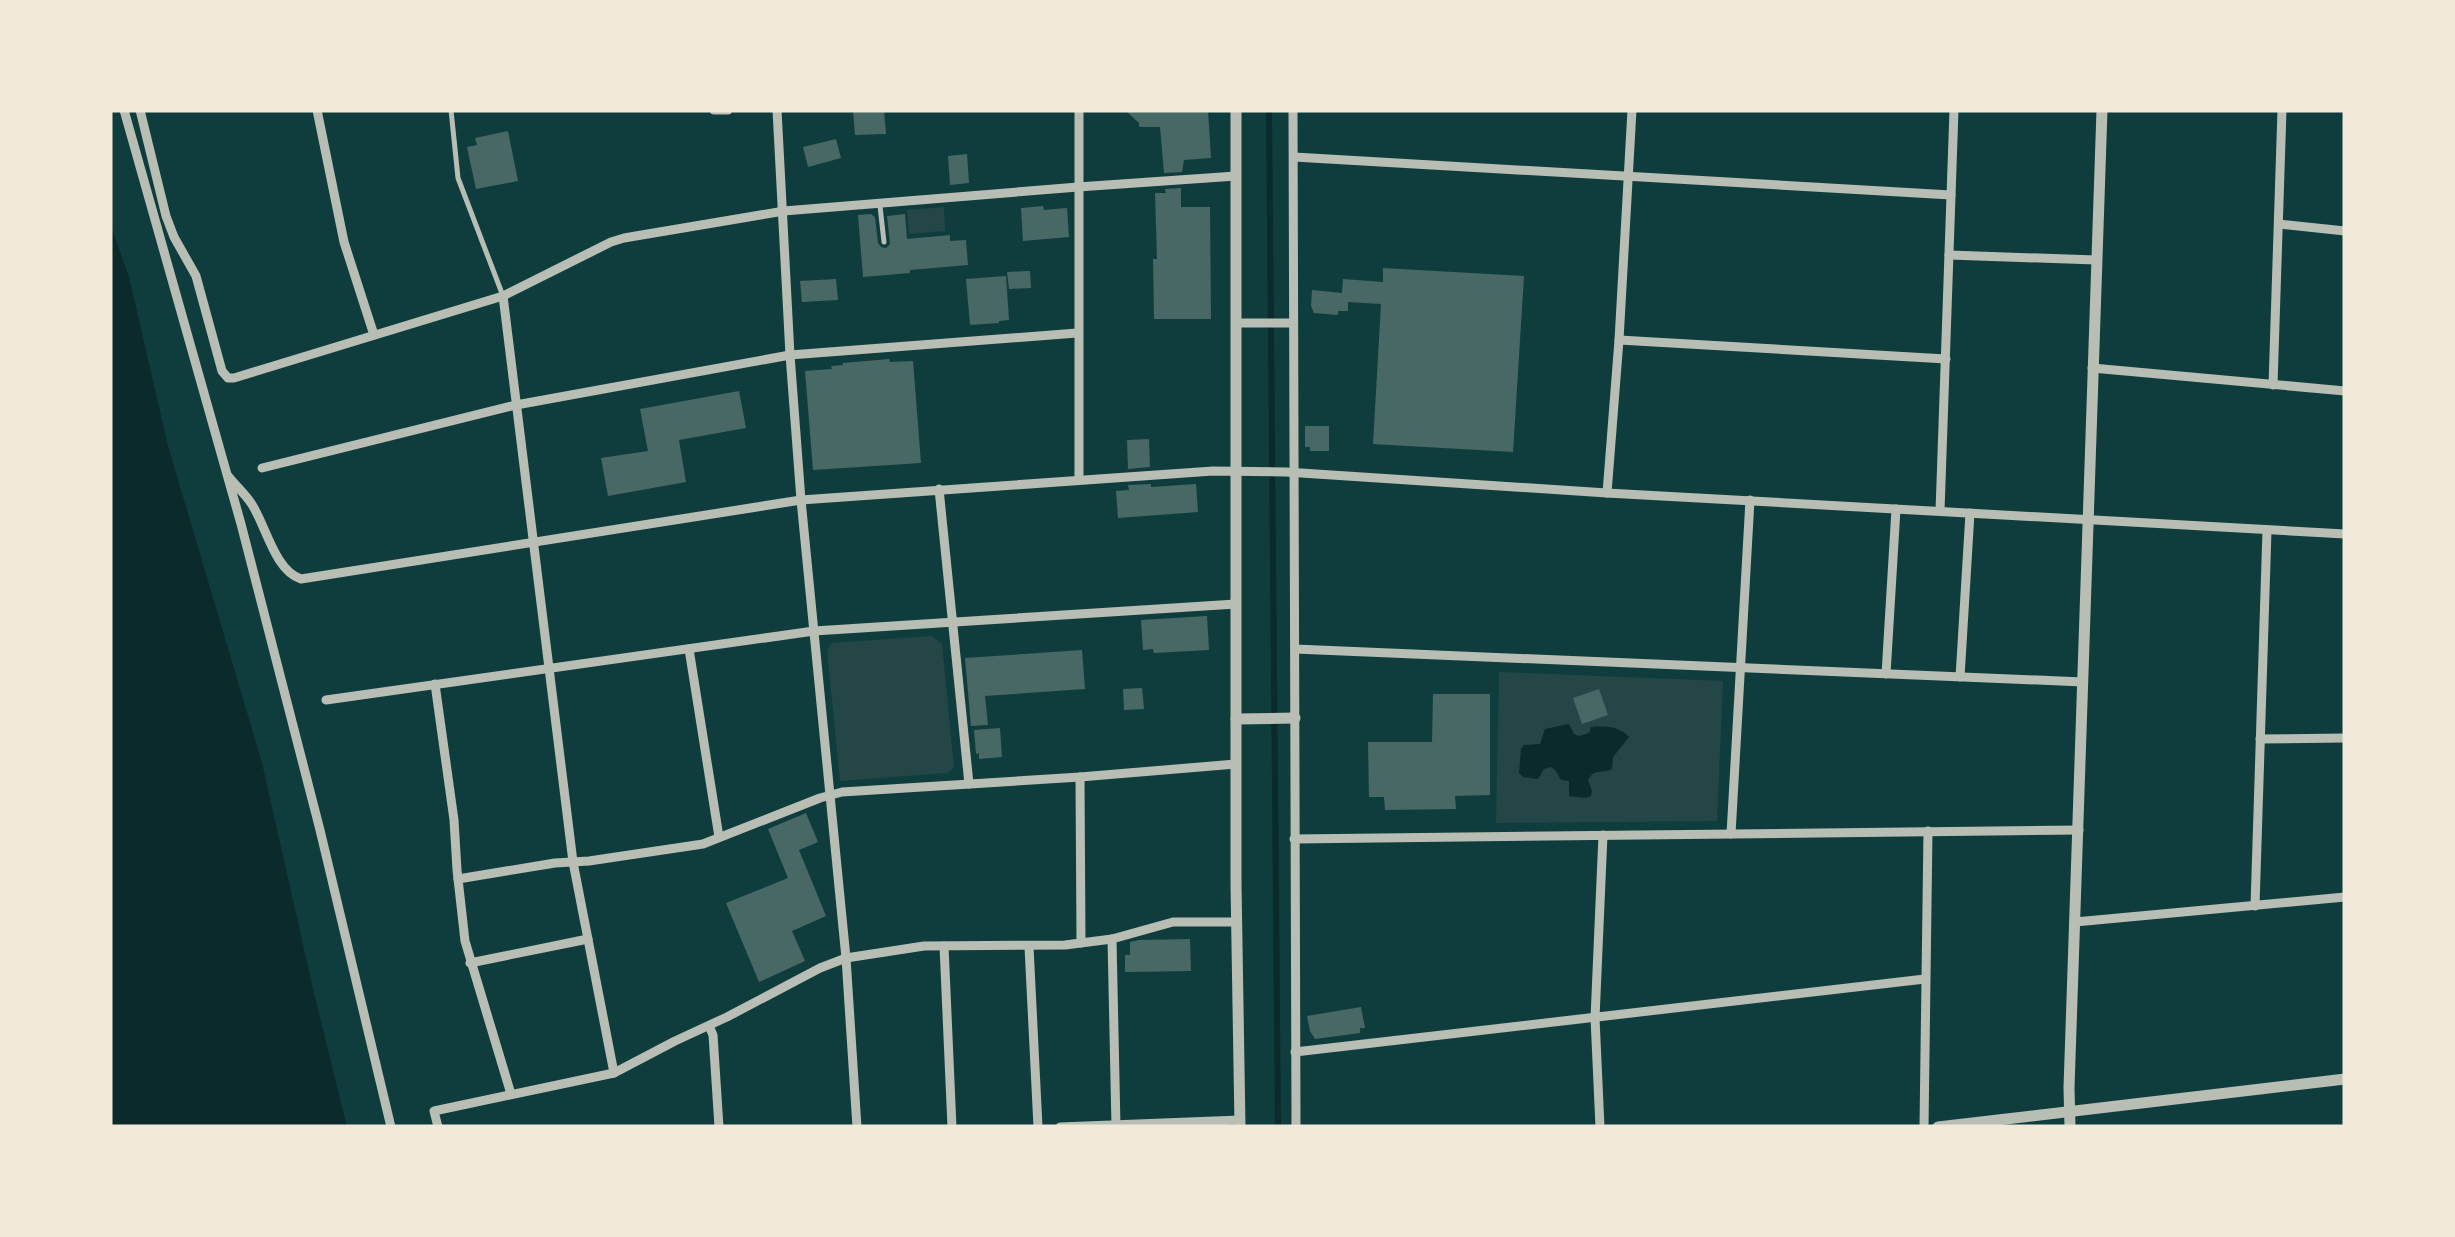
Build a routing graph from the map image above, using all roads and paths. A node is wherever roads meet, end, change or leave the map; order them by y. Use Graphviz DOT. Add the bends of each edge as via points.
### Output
graph roads {
  1 [pos="124,110"];
  2 [pos="140,110"];
  3 [pos="318,110"];
  4 [pos="451,110"];
  5 [pos="714,110"];
  6 [pos="728,110"];
  7 [pos="778,110"];
  8 [pos="1078,110"];
  9 [pos="1236,110"];
  10 [pos="1293,110"];
  11 [pos="1632,110"];
  12 [pos="1954,110"];
  13 [pos="2102,110"];
  14 [pos="2282,110"];
  15 [pos="1294,157"];
  16 [pos="1236,176"];
  17 [pos="1628,176"];
  18 [pos="1078,186"];
  19 [pos="1951,195"];
  20 [pos="880,203"];
  21 [pos="784,211"];
  22 [pos="161,217"];
  23 [pos="2279,224"];
  24 [pos="2345,231"];
  25 [pos="884,242"];
  26 [pos="1949,255"];
  27 [pos="2096,260"];
  28 [pos="503,296"];
  29 [pos="1289,322"];
  30 [pos="1236,323"];
  31 [pos="1078,333"];
  32 [pos="374,335"];
  33 [pos="1619,340"];
  34 [pos="790,355"];
  35 [pos="1946,359"];
  36 [pos="2092,368"];
  37 [pos="2273,385"];
  38 [pos="2345,392"];
  39 [pos="516,405"];
  40 [pos="262,468"];
  41 [pos="1236,471"];
  42 [pos="1290,472"];
  43 [pos="229,477"];
  44 [pos="1079,480"];
  45 [pos="939,489"];
  46 [pos="1607,493"];
  47 [pos="801,500"];
  48 [pos="1750,500"];
  49 [pos="1896,508"];
  50 [pos="1940,511"];
  51 [pos="1970,512"];
  52 [pos="2089,518"];
  53 [pos="2266,530"];
  54 [pos="2345,534"];
  55 [pos="532,542"];
  56 [pos="1236,604"];
  57 [pos="953,624"];
  58 [pos="814,631"];
  59 [pos="689,648"];
  60 [pos="1295,649"];
  61 [pos="1741,667"];
  62 [pos="548,668"];
  63 [pos="1886,674"];
  64 [pos="1960,676"];
  65 [pos="2084,682"];
  66 [pos="435,684"];
  67 [pos="326,700"];
  68 [pos="1295,718"];
  69 [pos="1236,720"];
  70 [pos="2345,738"];
  71 [pos="2260,739"];
  72 [pos="1236,764"];
  73 [pos="1080,777"];
  74 [pos="970,784"];
  75 [pos="830,794"];
  76 [pos="2079,830"];
  77 [pos="1928,831"];
  78 [pos="1731,834"];
  79 [pos="1603,835"];
  80 [pos="719,838"];
  81 [pos="1294,839"];
  82 [pos="572,862"];
  83 [pos="458,879"];
  84 [pos="2345,897"];
  85 [pos="2255,906"];
  86 [pos="1236,922"];
  87 [pos="2075,922"];
  88 [pos="588,939"];
  89 [pos="1112,939"];
  90 [pos="1080,944"];
  91 [pos="944,946"];
  92 [pos="1029,947"];
  93 [pos="846,958"];
  94 [pos="470,964"];
  95 [pos="1926,979"];
  96 [pos="1595,1018"];
  97 [pos="709,1026"];
  98 [pos="1295,1052"];
  99 [pos="614,1073"];
  100 [pos="2345,1078"];
  101 [pos="511,1094"];
  102 [pos="2068,1113"];
  103 [pos="1240,1123"];
  104 [pos="1116,1126"];
  105 [pos="391,1127"];
  106 [pos="438,1127"];
  107 [pos="719,1127"];
  108 [pos="857,1127"];
  109 [pos="952,1127"];
  110 [pos="1038,1127"];
  111 [pos="1060,1127"];
  112 [pos="1296,1127"];
  113 [pos="1600,1127"];
  114 [pos="1924,1127"];
  115 [pos="1938,1127"];
  116 [pos="2070,1127"];
  1 -- 22 [label="street"];
  2 -- 22 [label="street"];
  3 -- 32 [label="street" via="344,242"];
  4 -- 28 [label="lane" via="458,178"];
  5 -- 6 [label="street"];
  7 -- 21 [label="street"];
  8 -- 18 [label="street"];
  9 -- 16 [label="street"];
  10 -- 15 [label="street"];
  11 -- 17 [label="street"];
  12 -- 19 [label="street"];
  13 -- 27 [label="street"];
  14 -- 23 [label="street"];
  15 -- 17 [label="street"];
  15 -- 29 [label="street"];
  16 -- 18 [label="street"];
  16 -- 30 [label="street"];
  17 -- 19 [label="street"];
  17 -- 33 [label="street"];
  18 -- 20 [label="street"];
  18 -- 31 [label="street"];
  19 -- 26 [label="street"];
  20 -- 21 [label="street"];
  20 -- 25 [label="lane"];
  21 -- 28 [label="street" via="610,242"];
  21 -- 34 [label="street"];
  22 -- 32 [label="street" via="196,276 228,378"];
  22 -- 43 [label="street"];
  23 -- 24 [label="street"];
  23 -- 37 [label="street"];
  26 -- 27 [label="street"];
  26 -- 35 [label="street"];
  27 -- 36 [label="street"];
  28 -- 32 [label="street"];
  28 -- 39 [label="street"];
  29 -- 30 [label="street"];
  29 -- 42 [label="street"];
  30 -- 41 [label="street"];
  31 -- 34 [label="street"];
  31 -- 44 [label="street"];
  33 -- 35 [label="street"];
  33 -- 46 [label="street"];
  34 -- 39 [label="street"];
  34 -- 47 [label="street"];
  35 -- 50 [label="street"];
  36 -- 37 [label="street"];
  36 -- 52 [label="street"];
  37 -- 38 [label="street"];
  39 -- 40 [label="street"];
  39 -- 55 [label="street"];
  41 -- 42 [label="street"];
  41 -- 44 [label="street"];
  41 -- 56 [label="street"];
  42 -- 46 [label="street"];
  42 -- 60 [label="street"];
  43 -- 55 [label="street" via="252,503 283,566 301,579"];
  43 -- 105 [label="street"];
  44 -- 45 [label="street"];
  45 -- 47 [label="street"];
  45 -- 57 [label="street"];
  46 -- 48 [label="street"];
  47 -- 55 [label="street"];
  47 -- 58 [label="street"];
  48 -- 49 [label="street"];
  48 -- 61 [label="street"];
  49 -- 50 [label="street"];
  49 -- 63 [label="street"];
  50 -- 51 [label="street"];
  51 -- 52 [label="street"];
  51 -- 64 [label="street"];
  52 -- 53 [label="street"];
  52 -- 65 [label="street"];
  53 -- 54 [label="street"];
  53 -- 71 [label="street"];
  55 -- 62 [label="street"];
  56 -- 57 [label="street"];
  56 -- 69 [label="street"];
  57 -- 58 [label="street"];
  57 -- 74 [label="street"];
  58 -- 59 [label="street"];
  58 -- 75 [label="street"];
  59 -- 62 [label="street"];
  59 -- 80 [label="street"];
  60 -- 61 [label="street"];
  60 -- 68 [label="street"];
  61 -- 63 [label="street"];
  61 -- 78 [label="street"];
  62 -- 66 [label="street"];
  62 -- 82 [label="street"];
  63 -- 64 [label="street"];
  64 -- 65 [label="street"];
  65 -- 76 [label="street"];
  66 -- 67 [label="street"];
  66 -- 83 [label="street"];
  68 -- 69 [label="street"];
  68 -- 81 [label="street"];
  69 -- 72 [label="street"];
  70 -- 71 [label="street"];
  71 -- 85 [label="street"];
  72 -- 73 [label="street"];
  72 -- 86 [label="street"];
  73 -- 74 [label="street"];
  73 -- 90 [label="street"];
  74 -- 75 [label="street"];
  75 -- 80 [label="street"];
  75 -- 93 [label="street"];
  76 -- 77 [label="street"];
  76 -- 87 [label="street"];
  77 -- 78 [label="street"];
  77 -- 95 [label="street"];
  78 -- 79 [label="street"];
  79 -- 81 [label="street"];
  79 -- 96 [label="street"];
  80 -- 82 [label="street"];
  81 -- 98 [label="street"];
  82 -- 83 [label="street"];
  82 -- 88 [label="street"];
  83 -- 94 [label="street"];
  84 -- 85 [label="street"];
  85 -- 87 [label="street"];
  86 -- 89 [label="street" via="1173,922"];
  86 -- 103 [label="street"];
  87 -- 102 [label="street"];
  88 -- 94 [label="street"];
  88 -- 99 [label="street"];
  89 -- 90 [label="street"];
  89 -- 104 [label="street"];
  90 -- 92 [label="street"];
  91 -- 92 [label="street"];
  91 -- 93 [label="street"];
  91 -- 109 [label="street"];
  92 -- 110 [label="street"];
  93 -- 97 [label="street"];
  93 -- 108 [label="street"];
  94 -- 101 [label="street"];
  95 -- 96 [label="street"];
  95 -- 114 [label="street"];
  96 -- 98 [label="street"];
  96 -- 113 [label="street"];
  97 -- 99 [label="street"];
  97 -- 107 [label="street"];
  98 -- 112 [label="street"];
  99 -- 101 [label="street"];
  100 -- 102 [label="street"];
  101 -- 106 [label="street" via="434,1112"];
  102 -- 115 [label="street"];
  102 -- 116 [label="street"];
  103 -- 104 [label="street"];
  104 -- 111 [label="street"];
}
